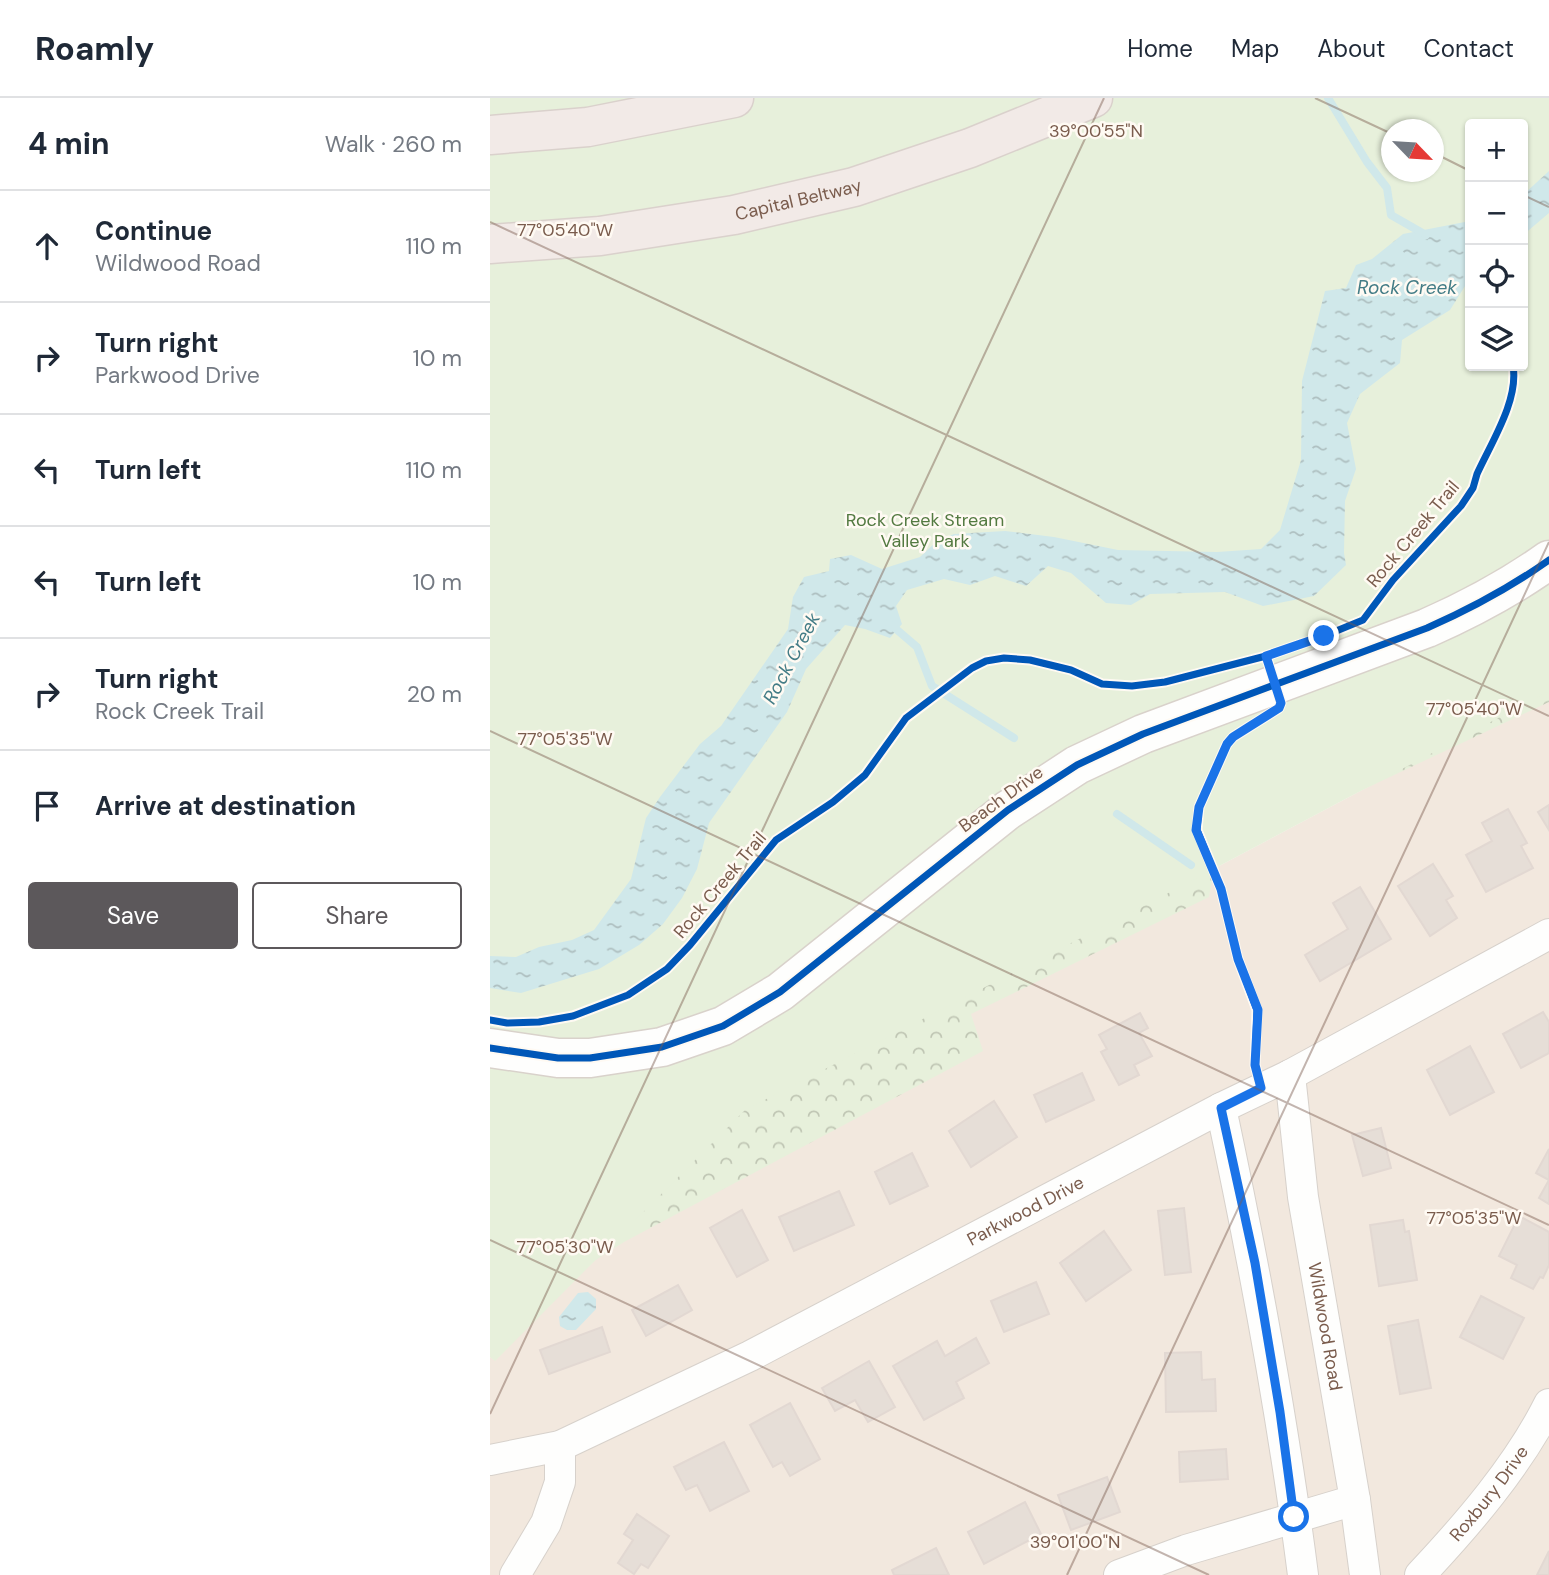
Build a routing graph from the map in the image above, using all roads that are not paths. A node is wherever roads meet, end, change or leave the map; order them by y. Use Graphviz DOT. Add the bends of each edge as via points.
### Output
graph roads {
  1 [pos="734,98"];
  2 [pos="1093,98"];
  3 [pos="490,135"];
  4 [pos="490,244"];
  5 [pos="1549,560"];
  6 [pos="1549,934"];
  7 [pos="490,1048"];
  8 [pos="1290,1075"];
  9 [pos="1221,1108"];
  10 [pos="1549,1404"];
  11 [pos="560,1446"];
  12 [pos="490,1460"];
  13 [pos="1355,1500"];
  14 [pos="1294,1517"];
  15 [pos="514,1575"];
  16 [pos="1119,1575"];
  17 [pos="1303,1575"];
  18 [pos="1365,1575"];
  19 [pos="1420,1575"];
  1 -- 3 [label="highway" via="588,127"];
  2 -- 4 [label="highway, Capital Beltway" via="970,148 855,187 734,215 613,234"];
  5 -- 7 [label="street, Beach Drive" via="1504,590 1437,623 1143,734 1077,765 1008,810 780,992 723,1026 662,1047 602,1056 558,1058"];
  6 -- 8 [label="street, Parkwood Drive"];
  8 -- 9 [label="street, Parkwood Drive"];
  8 -- 13 [label="street, Wildwood Road" via="1303,1197"];
  9 -- 11 [label="street, Parkwood Drive" via="750,1356"];
  9 -- 14 [label="street" via="1257,1277"];
  10 -- 19 [label="street, Roxbury Drive" via="1537,1428 1464,1529"];
  11 -- 12 [label="street, Parkwood Drive"];
  11 -- 15 [label="street" via="560,1482 546,1523"];
  13 -- 14 [label="street"];
  13 -- 18 [label="street, Wildwood Road"];
  14 -- 16 [label="street"];
  14 -- 17 [label="street"];
}
